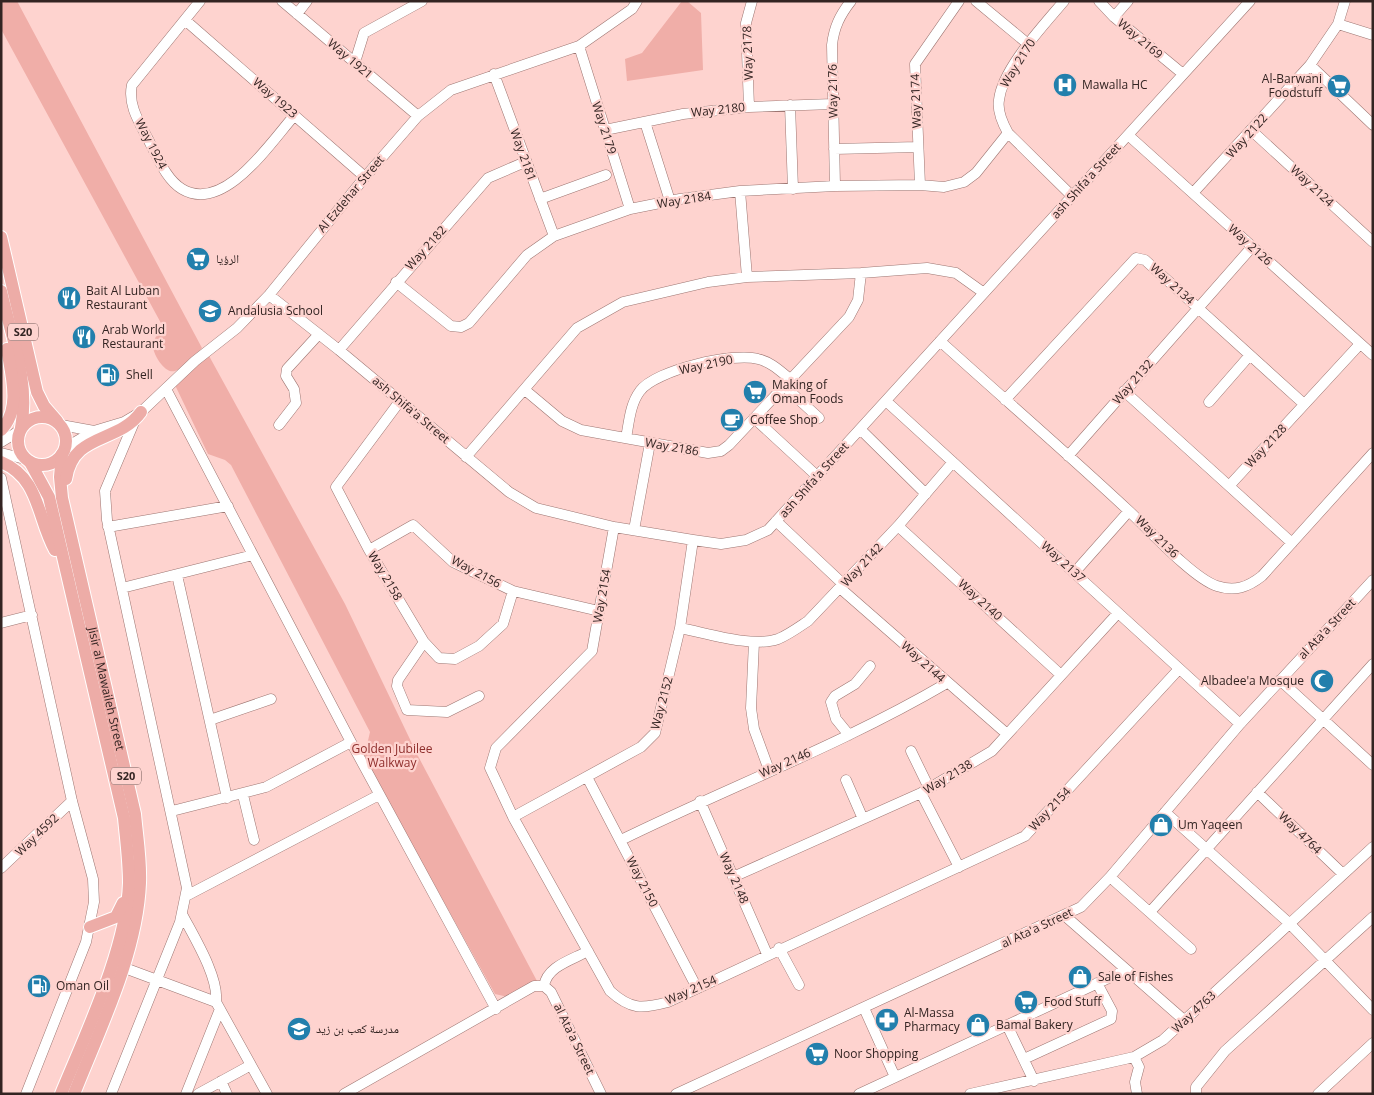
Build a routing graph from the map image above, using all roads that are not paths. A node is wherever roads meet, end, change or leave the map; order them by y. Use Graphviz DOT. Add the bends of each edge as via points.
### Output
graph roads {
  1 [pos="200,1"];
  2 [pos="282,1"];
  3 [pos="307,1"];
  4 [pos="422,1"];
  5 [pos="638,1"];
  6 [pos="752,1"];
  7 [pos="851,1"];
  8 [pos="959,1"];
  9 [pos="976,1"];
  10 [pos="1064,1"];
  11 [pos="1099,1"];
  12 [pos="1128,1"];
  13 [pos="1250,1"];
  14 [pos="1345,1"];
  15 [pos="297,14"];
  16 [pos="1114,17"];
  17 [pos="185,20"];
  18 [pos="1338,24"];
  19 [pos="1373,35"];
  20 [pos="1028,44"];
  21 [pos="579,46"];
  22 [pos="355,62"];
  23 [pos="1310,65"];
  24 [pos="494,74"];
  25 [pos="1183,74"];
  26 [pos="833,104"];
  27 [pos="790,105"];
  28 [pos="749,106"];
  29 [pos="294,116"];
  30 [pos="418,116"];
  31 [pos="645,122"];
  32 [pos="1373,125"];
  33 [pos="605,130"];
  34 [pos="1252,130"];
  35 [pos="1008,133"];
  36 [pos="1128,134"];
  37 [pos="918,147"];
  38 [pos="834,149"];
  39 [pos="525,162"];
  40 [pos="606,176"];
  41 [pos="365,177"];
  42 [pos="920,185"];
  43 [pos="835,186"];
  44 [pos="792,189"];
  45 [pos="740,191"];
  46 [pos="1193,193"];
  47 [pos="1072,196"];
  48 [pos="540,199"];
  49 [pos="670,201"];
  50 [pos="630,209"];
  51 [pos="554,236"];
  52 [pos="1,237"];
  53 [pos="1373,242"];
  54 [pos="1252,246"];
  55 [pos="861,274"];
  56 [pos="747,277"];
  57 [pos="396,282"];
  58 [pos="1,291"];
  59 [pos="984,292"];
  60 [pos="269,295"];
  61 [pos="1198,308"];
  62 [pos="6,314"];
  63 [pos="319,334"];
  64 [pos="940,341"];
  65 [pos="1360,344"];
  66 [pos="338,350"];
  67 [pos="1373,355"];
  68 [pos="1250,356"];
  69 [pos="787,383"];
  70 [pos="166,390"];
  71 [pos="525,390"];
  72 [pos="1124,391"];
  73 [pos="1005,400"];
  74 [pos="400,401"];
  75 [pos="886,401"];
  76 [pos="1209,402"];
  77 [pos="1304,404"];
  78 [pos="138,416"];
  79 [pos="754,418"];
  80 [pos="819,418"];
  81 [pos="59,423"];
  82 [pos="279,425"];
  83 [pos="1,430"];
  84 [pos="20,430"];
  85 [pos="860,430"];
  86 [pos="94,431"];
  87 [pos="626,438"];
  88 [pos="1,442"];
  89 [pos="650,443"];
  90 [pos="64,451"];
  91 [pos="1,453"];
  92 [pos="1373,453"];
  93 [pos="466,456"];
  94 [pos="1068,456"];
  95 [pos="28,460"];
  96 [pos="1,462"];
  97 [pos="953,462"];
  98 [pos="817,476"];
  99 [pos="1,478"];
  100 [pos="1229,486"];
  101 [pos="926,494"];
  102 [pos="228,506"];
  103 [pos="1129,511"];
  104 [pos="776,521"];
  105 [pos="898,526"];
  106 [pos="108,527"];
  107 [pos="614,527"];
  108 [pos="634,530"];
  109 [pos="693,540"];
  110 [pos="1292,543"];
  111 [pos="369,550"];
  112 [pos="253,555"];
  113 [pos="70,560"];
  114 [pos="1074,573"];
  115 [pos="177,575"];
  116 [pos="1373,580"];
  117 [pos="841,586"];
  118 [pos="122,588"];
  119 [pos="513,591"];
  120 [pos="599,611"];
  121 [pos="1118,613"];
  122 [pos="32,615"];
  123 [pos="1,623"];
  124 [pos="680,628"];
  125 [pos="424,642"];
  126 [pos="754,642"];
  127 [pos="1373,664"];
  128 [pos="870,666"];
  129 [pos="1179,669"];
  130 [pos="1061,675"];
  131 [pos="1280,680"];
  132 [pos="947,684"];
  133 [pos="479,696"];
  134 [pos="271,698"];
  135 [pos="1323,719"];
  136 [pos="210,720"];
  137 [pos="1240,724"];
  138 [pos="1007,734"];
  139 [pos="848,735"];
  140 [pos="351,742"];
  141 [pos="910,751"];
  142 [pos="1373,764"];
  143 [pos="769,770"];
  144 [pos="587,777"];
  145 [pos="846,780"];
  146 [pos="925,791"];
  147 [pos="1257,792"];
  148 [pos="243,794"];
  149 [pos="379,795"];
  150 [pos="227,798"];
  151 [pos="700,801"];
  152 [pos="72,802"];
  153 [pos="172,810"];
  154 [pos="1165,812"];
  155 [pos="513,817"];
  156 [pos="863,819"];
  157 [pos="254,840"];
  158 [pos="621,840"];
  159 [pos="1373,847"];
  160 [pos="1205,850"];
  161 [pos="1,868"];
  162 [pos="959,868"];
  163 [pos="1343,874"];
  164 [pos="733,877"];
  165 [pos="1110,877"];
  166 [pos="129,884"];
  167 [pos="186,896"];
  168 [pos="1150,912"];
  169 [pos="182,914"];
  170 [pos="1064,915"];
  171 [pos="1373,918"];
  172 [pos="1289,923"];
  173 [pos="90,927"];
  174 [pos="779,948"];
  175 [pos="1190,949"];
  176 [pos="588,951"];
  177 [pos="767,954"];
  178 [pos="1326,960"];
  179 [pos="122,967"];
  180 [pos="1126,970"];
  181 [pos="157,979"];
  182 [pos="1097,983"];
  183 [pos="799,985"];
  184 [pos="544,986"];
  185 [pos="697,988"];
  186 [pos="218,1006"];
  187 [pos="864,1008"];
  188 [pos="496,1009"];
  189 [pos="1373,1010"];
  190 [pos="1185,1021"];
  191 [pos="1007,1025"];
  192 [pos="1373,1043"];
  193 [pos="1134,1057"];
  194 [pos="1024,1059"];
  195 [pos="251,1065"];
  196 [pos="895,1077"];
  197 [pos="1034,1080"];
  198 [pos="221,1082"];
  199 [pos="345,1093"];
  200 [pos="678,1093"];
  201 [pos="26,1094"];
  202 [pos="61,1094"];
  203 [pos="74,1094"];
  204 [pos="111,1094"];
  205 [pos="186,1094"];
  206 [pos="198,1094"];
  207 [pos="228,1094"];
  208 [pos="267,1094"];
  209 [pos="601,1094"];
  210 [pos="859,1094"];
  211 [pos="970,1094"];
  212 [pos="1137,1094"];
  213 [pos="1196,1094"];
  214 [pos="1318,1094"];
  1 -- 17 [label="street, Way 1924"];
  2 -- 15 [label="street, Way 1921"];
  3 -- 15 [label="street"];
  4 -- 22 [label="street" via="364,33"];
  5 -- 21 [label="street, Al Ezdehar Street" via="632,9"];
  6 -- 28 [label="street, Way 2178" via="746,24"];
  7 -- 26 [label="street, Way 2176" via="841,13 834,30"];
  8 -- 37 [label="street, Way 2174" via="915,64"];
  9 -- 20 [label="street"];
  10 -- 20 [label="street, Way 2170"];
  11 -- 16 [label="street, Way 2169"];
  12 -- 16 [label="street"];
  13 -- 25 [label="street, ash Shifa'a Street"];
  14 -- 18 [label="street, Way 2122"];
  15 -- 22 [label="street, Way 1921"];
  16 -- 25 [label="street, Way 2169"];
  17 -- 29 [label="street, Way 1923"];
  17 -- 29 [label="street, Way 1924" via="132,85 130,96 165,172 181,189 199,196 222,190 244,174"];
  18 -- 19 [label="street"];
  18 -- 23 [label="street, Way 2122"];
  20 -- 35 [label="street, Way 2170" via="1002,86 998,102"];
  21 -- 24 [label="street, Al Ezdehar Street"];
  21 -- 33 [label="street, Way 2179"];
  22 -- 30 [label="street, Way 1921"];
  23 -- 32 [label="street"];
  23 -- 34 [label="street, Way 2122"];
  24 -- 30 [label="street, Al Ezdehar Street" via="451,90"];
  24 -- 39 [label="street, Way 2181"];
  25 -- 36 [label="street, ash Shifa'a Street"];
  26 -- 27 [label="street, Way 2180"];
  26 -- 38 [label="street, Way 2176"];
  27 -- 28 [label="street, Way 2180"];
  27 -- 44 [label="street"];
  28 -- 31 [label="street, Way 2180"];
  29 -- 41 [label="street, Way 1923"];
  30 -- 41 [label="street, Al Ezdehar Street"];
  31 -- 33 [label="street, Way 2180"];
  31 -- 49 [label="street"];
  33 -- 50 [label="street, Way 2179"];
  34 -- 46 [label="street, Way 2122"];
  34 -- 53 [label="street, Way 2124"];
  35 -- 42 [label="street, Way 2184" via="976,173 964,182 944,187"];
  35 -- 47 [label="street, Way 2170"];
  36 -- 46 [label="street, Way 2126"];
  36 -- 47 [label="street, ash Shifa'a Street"];
  37 -- 38 [label="street"];
  37 -- 42 [label="street, Way 2174"];
  38 -- 43 [label="street, Way 2176"];
  39 -- 48 [label="street, Way 2181"];
  39 -- 57 [label="street, Way 2182" via="488,178"];
  40 -- 48 [label="street"];
  41 -- 60 [label="street, Al Ezdehar Street"];
  42 -- 43 [label="street, Way 2184"];
  43 -- 44 [label="street, Way 2184"];
  44 -- 45 [label="street, Way 2184"];
  45 -- 49 [label="street, Way 2184"];
  45 -- 56 [label="street"];
  46 -- 54 [label="street, Way 2126"];
  47 -- 59 [label="street, ash Shifa'a Street"];
  48 -- 51 [label="street, Way 2181"];
  49 -- 50 [label="street, Way 2184"];
  50 -- 51 [label="street, Way 2184"];
  51 -- 57 [label="street, Way 2184" via="527,255 469,323 461,327 451,326"];
  52 -- 81 [label="main road, S20" via="37,392"];
  54 -- 61 [label="street, Way 2132"];
  54 -- 65 [label="street, Way 2126"];
  55 -- 56 [label="street"];
  55 -- 59 [label="street" via="927,268 956,273"];
  55 -- 69 [label="street, Way 2186" via="858,300 852,313"];
  56 -- 71 [label="street" via="708,282 623,302 577,328"];
  57 -- 66 [label="street, Way 2182"];
  58 -- 62 [label="main road, S20"];
  59 -- 64 [label="street, ash Shifa'a Street"];
  60 -- 63 [label="street, ash Shifa'a Street"];
  60 -- 70 [label="street, Al Ezdehar Street" via="237,328 195,361"];
  61 -- 68 [label="street, Way 2134"];
  61 -- 72 [label="street, Way 2132"];
  61 -- 73 [label="street, Way 2134" via="1145,260 1136,258"];
  62 -- 83 [label="main road" via="6,342 14,399 10,418"];
  62 -- 84 [label="main road, S20" via="24,390"];
  63 -- 66 [label="street, ash Shifa'a Street"];
  63 -- 82 [label="street" via="287,370 286,376 294,389 296,403"];
  64 -- 73 [label="street, Way 2136"];
  64 -- 75 [label="street, ash Shifa'a Street"];
  65 -- 67 [label="street, Way 2126"];
  65 -- 77 [label="street, Way 2128"];
  66 -- 74 [label="street, ash Shifa'a Street"];
  68 -- 76 [label="street"];
  68 -- 77 [label="street, Way 2134"];
  69 -- 79 [label="street, Way 2186"];
  69 -- 80 [label="street, Way 2190"];
  69 -- 87 [label="street, Way 2190" via="769,363 748,357 677,370 641,389 634,399"];
  70 -- 78 [label="street, Al Ezdehar Street"];
  70 -- 102 [label="street"];
  71 -- 87 [label="street, Way 2186" via="574,428"];
  71 -- 93 [label="street"];
  72 -- 94 [label="street, Way 2132"];
  72 -- 100 [label="street"];
  73 -- 94 [label="street, Way 2136"];
  74 -- 93 [label="street, ash Shifa'a Street"];
  74 -- 111 [label="street, Way 2158" via="336,487"];
  75 -- 85 [label="street, ash Shifa'a Street"];
  75 -- 97 [label="street, Way 2137"];
  77 -- 100 [label="street, Way 2128"];
  78 -- 86 [label="street, Al Ezdehar Street"];
  78 -- 106 [label="street" via="105,491"];
  78 -- 113 [label="main road" via="127,427 86,445 71,461 66,488"];
  79 -- 89 [label="street, Way 2186" via="729,445 717,452"];
  79 -- 98 [label="street"];
  81 -- 84 [label="main road" via="44,416 37,417 25,423"];
  81 -- 86 [label="street, Al Ezdehar Street"];
  81 -- 90 [label="main road, S20" via="66,440"];
  84 -- 88 [label="street"];
  84 -- 95 [label="main road, S20" via="18,446"];
  85 -- 98 [label="street, ash Shifa'a Street"];
  85 -- 101 [label="street"];
  86 -- 90 [label="street, Al Ezdehar Street"];
  87 -- 89 [label="street, Way 2186"];
  89 -- 108 [label="street"];
  90 -- 95 [label="main road" via="58,459 44,465"];
  90 -- 113 [label="main road, Jisir al Mawaileh Street / S20" via="60,477"];
  91 -- 95 [label="street"];
  92 -- 110 [label="street, Way 2136"];
  93 -- 107 [label="street, ash Shifa'a Street" via="509,492 536,508"];
  94 -- 103 [label="street, Way 2136"];
  95 -- 113 [label="main road, Jisir al Mawaileh Street / S20" via="49,497"];
  96 -- 113 [label="main road" via="16,469 28,483 53,546"];
  97 -- 101 [label="street, Way 2142"];
  97 -- 114 [label="street, Way 2137"];
  98 -- 104 [label="street, ash Shifa'a Street"];
  99 -- 122 [label="street"];
  100 -- 110 [label="street"];
  101 -- 105 [label="street, Way 2142"];
  102 -- 106 [label="street"];
  102 -- 112 [label="street"];
  103 -- 110 [label="street, Way 2136" via="1187,566 1215,586 1232,589 1248,586 1262,576"];
  103 -- 114 [label="street"];
  104 -- 109 [label="street, ash Shifa'a Street" via="768,530 746,540 721,544"];
  104 -- 117 [label="street, Way 2144"];
  105 -- 117 [label="street, Way 2142"];
  105 -- 130 [label="street, Way 2140"];
  106 -- 118 [label="street"];
  107 -- 108 [label="street, ash Shifa'a Street"];
  107 -- 120 [label="street, Way 2154"];
  108 -- 109 [label="street, ash Shifa'a Street"];
  109 -- 124 [label="street, Way 2152"];
  111 -- 119 [label="street, Way 2156" via="413,525 453,562"];
  111 -- 125 [label="street, Way 2158"];
  112 -- 115 [label="street"];
  112 -- 140 [label="street"];
  113 -- 166 [label="main road, Jisir al Mawaileh Street / S20" via="124,818"];
  113 -- 179 [label="main road, Jisir al Mawaileh Street / S20" via="135,814 140,884 132,938"];
  114 -- 121 [label="street, Way 2137"];
  115 -- 118 [label="street"];
  115 -- 136 [label="street"];
  116 -- 131 [label="street, al Ata'a Street"];
  117 -- 126 [label="street, Way 2142" via="808,621 777,640"];
  117 -- 132 [label="street, Way 2144"];
  118 -- 153 [label="street"];
  119 -- 120 [label="street, Way 2156"];
  119 -- 125 [label="street, Way 2158" via="503,624 479,646 455,659 440,658"];
  120 -- 155 [label="street, Way 2154" via="592,650 496,748 490,768"];
  121 -- 129 [label="street, Way 2137"];
  121 -- 130 [label="street, Way 2138"];
  122 -- 123 [label="street"];
  122 -- 152 [label="street"];
  124 -- 126 [label="street, Way 2142"];
  124 -- 144 [label="street, Way 2152" via="655,733 641,747"];
  125 -- 133 [label="street" via="398,680 397,686 407,710 447,712"];
  126 -- 143 [label="street" via="751,708 754,729"];
  127 -- 135 [label="street"];
  128 -- 139 [label="street" via="855,684 831,702 836,719"];
  129 -- 137 [label="street, Way 2137"];
  129 -- 162 [label="street, Way 2154" via="1025,836"];
  130 -- 138 [label="street, Way 2138"];
  131 -- 135 [label="street"];
  131 -- 137 [label="street, al Ata'a Street"];
  132 -- 138 [label="street, Way 2144"];
  132 -- 139 [label="street, Way 2146" via="893,715"];
  134 -- 136 [label="street"];
  135 -- 142 [label="street"];
  135 -- 147 [label="street"];
  136 -- 150 [label="street"];
  137 -- 154 [label="street, al Ata'a Street"];
  138 -- 146 [label="street, Way 2138" via="992,751"];
  139 -- 143 [label="street, Way 2146"];
  140 -- 148 [label="street" via="273,784"];
  140 -- 149 [label="street"];
  141 -- 146 [label="street"];
  143 -- 151 [label="street, Way 2146"];
  144 -- 155 [label="street, Way 2152"];
  144 -- 158 [label="street, Way 2150"];
  145 -- 156 [label="street"];
  146 -- 156 [label="street, Way 2138"];
  146 -- 162 [label="street"];
  147 -- 160 [label="street"];
  147 -- 163 [label="street, Way 4764"];
  148 -- 150 [label="street"];
  148 -- 157 [label="street"];
  149 -- 167 [label="street"];
  149 -- 188 [label="street"];
  150 -- 153 [label="street"];
  151 -- 158 [label="street, Way 2146"];
  151 -- 164 [label="street, Way 2148"];
  152 -- 161 [label="street, Way 4592"];
  152 -- 173 [label="street" via="95,886"];
  153 -- 167 [label="street" via="186,875"];
  154 -- 160 [label="street"];
  154 -- 165 [label="street, al Ata'a Street"];
  155 -- 176 [label="street, Way 2154"];
  156 -- 164 [label="street, Way 2138"];
  158 -- 185 [label="street, Way 2150"];
  159 -- 163 [label="street, Way 4763"];
  160 -- 168 [label="street"];
  160 -- 172 [label="street"];
  162 -- 174 [label="street, Way 2154"];
  163 -- 172 [label="street, Way 4763"];
  164 -- 177 [label="street, Way 2148"];
  165 -- 168 [label="street"];
  165 -- 170 [label="street, al Ata'a Street" via="1081,907"];
  166 -- 173 [label="main road" via="116,917"];
  166 -- 202 [label="main road, Jisir al Mawaileh Street / S20" via="121,936"];
  167 -- 169 [label="street"];
  168 -- 175 [label="street"];
  169 -- 181 [label="street"];
  169 -- 186 [label="street" via="209,969"];
  170 -- 180 [label="street"];
  170 -- 187 [label="street, al Ata'a Street"];
  171 -- 178 [label="street"];
  172 -- 178 [label="street"];
  172 -- 190 [label="street, Way 4763"];
  173 -- 201 [label="street"];
  174 -- 177 [label="street, Way 2154"];
  174 -- 183 [label="street"];
  176 -- 184 [label="street" via="552,970"];
  176 -- 185 [label="street, Way 2154" via="610,991 634,1007 668,1002"];
  177 -- 185 [label="street, Way 2154"];
  178 -- 189 [label="street"];
  178 -- 213 [label="street" via="1224,1051 1196,1087"];
  179 -- 181 [label="street"];
  179 -- 203 [label="main road, Jisir al Mawaileh Street / S20"];
  180 -- 182 [label="street"];
  180 -- 190 [label="street"];
  181 -- 186 [label="street"];
  181 -- 204 [label="street"];
  182 -- 191 [label="street"];
  182 -- 194 [label="street" via="1112,1011 1111,1019"];
  184 -- 188 [label="street" via="534,986"];
  184 -- 209 [label="street, al Ata'a Street" via="551,992"];
  186 -- 195 [label="street"];
  186 -- 205 [label="street"];
  187 -- 196 [label="street"];
  187 -- 200 [label="street, al Ata'a Street"];
  188 -- 199 [label="street"];
  190 -- 193 [label="street, Way 4763" via="1163,1040"];
  191 -- 194 [label="street"];
  191 -- 196 [label="street"];
  192 -- 214 [label="street"];
  193 -- 197 [label="street, Way 4763"];
  193 -- 212 [label="street" via="1139,1067 1134,1082"];
  194 -- 197 [label="street"];
  195 -- 198 [label="street"];
  195 -- 208 [label="street"];
  196 -- 210 [label="street"];
  197 -- 211 [label="street, Way 4763"];
  198 -- 206 [label="street"];
  198 -- 207 [label="street"];
}
